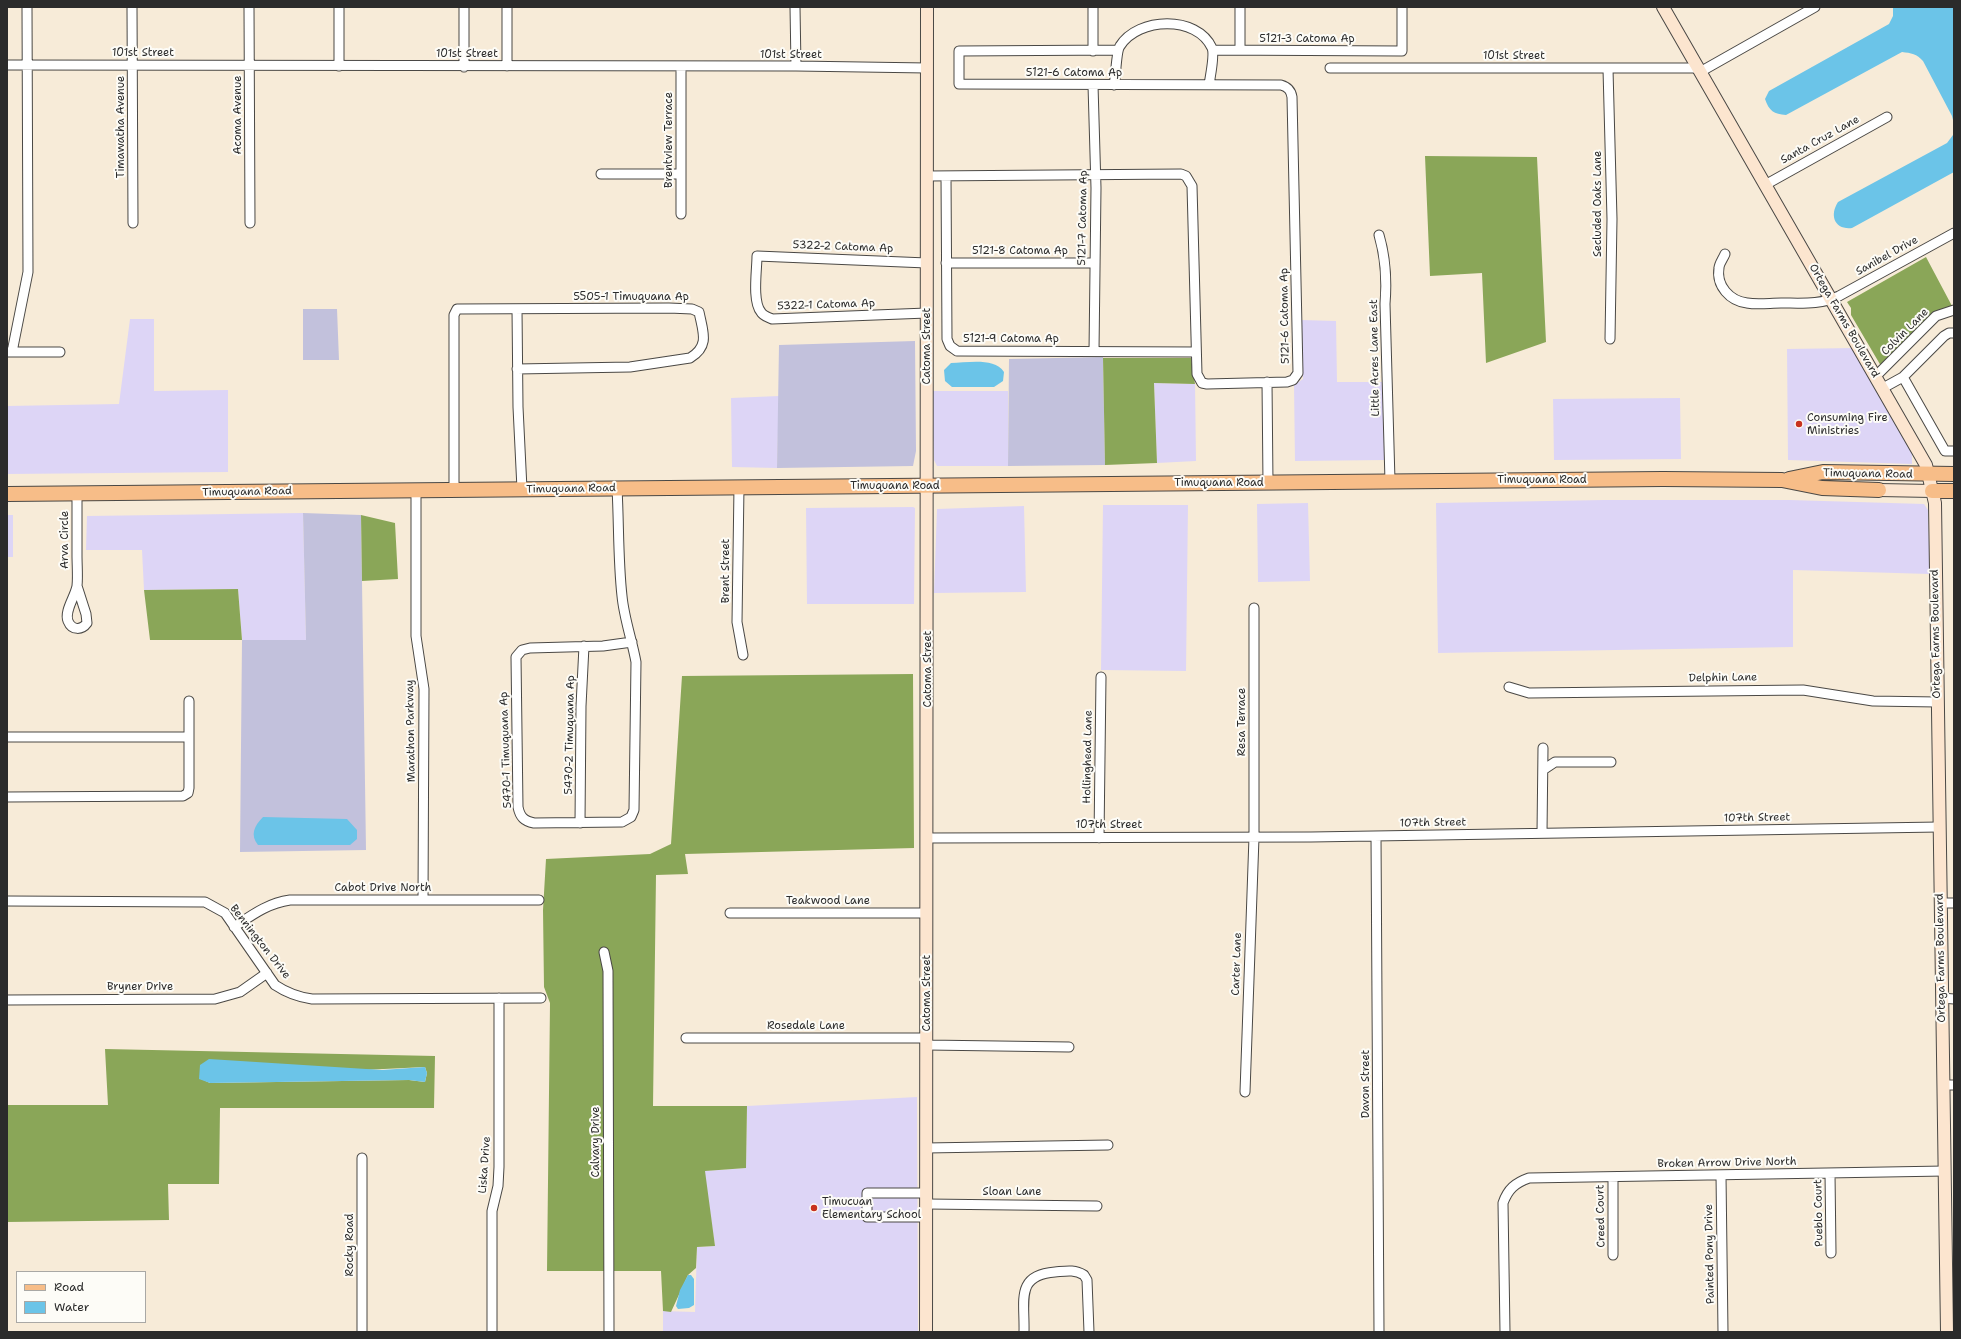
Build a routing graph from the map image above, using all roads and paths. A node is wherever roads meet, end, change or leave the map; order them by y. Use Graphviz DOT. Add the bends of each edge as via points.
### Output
graph roads {
  1 [pos="27,7"];
  2 [pos="132,7"];
  3 [pos="250,7"];
  4 [pos="339,7"];
  5 [pos="464,7"];
  6 [pos="507,7"];
  7 [pos="796,7"];
  8 [pos="927,7"];
  9 [pos="1093,7"];
  10 [pos="1240,7"];
  11 [pos="1402,7"];
  12 [pos="1663,7"];
  13 [pos="1815,7"];
  14 [pos="1118,50"];
  15 [pos="1213,50"];
  16 [pos="1240,50"];
  17 [pos="1093,51"];
  18 [pos="7,65"];
  19 [pos="27,65"];
  20 [pos="134,65"];
  21 [pos="249,66"];
  22 [pos="338,66"];
  23 [pos="507,66"];
  24 [pos="681,66"];
  25 [pos="796,66"];
  26 [pos="464,67"];
  27 [pos="927,68"];
  28 [pos="1330,68"];
  29 [pos="1608,69"];
  30 [pos="1698,70"];
  31 [pos="1093,85"];
  32 [pos="1114,85"];
  33 [pos="1209,85"];
  34 [pos="1887,117"];
  35 [pos="601,174"];
  36 [pos="681,174"];
  37 [pos="928,176"];
  38 [pos="946,176"];
  39 [pos="1095,176"];
  40 [pos="1765,184"];
  41 [pos="681,214"];
  42 [pos="133,223"];
  43 [pos="250,223"];
  44 [pos="1954,233"];
  45 [pos="1379,235"];
  46 [pos="1725,254"];
  47 [pos="757,256"];
  48 [pos="928,263"];
  49 [pos="946,263"];
  50 [pos="1094,263"];
  51 [pos="1832,300"];
  52 [pos="517,308"];
  53 [pos="1954,310"];
  54 [pos="927,313"];
  55 [pos="1954,333"];
  56 [pos="1610,339"];
  57 [pos="1094,351"];
  58 [pos="9,352"];
  59 [pos="60,352"];
  60 [pos="1196,352"];
  61 [pos="517,369"];
  62 [pos="1876,376"];
  63 [pos="1903,377"];
  64 [pos="1266,382"];
  65 [pos="1883,388"];
  66 [pos="1954,451"];
  67 [pos="1928,474"];
  68 [pos="1954,474"];
  69 [pos="1782,480"];
  70 [pos="1390,481"];
  71 [pos="1268,483"];
  72 [pos="928,485"];
  73 [pos="739,487"];
  74 [pos="617,488"];
  75 [pos="522,489"];
  76 [pos="416,490"];
  77 [pos="454,490"];
  78 [pos="1879,490"];
  79 [pos="1932,491"];
  80 [pos="1954,491"];
  81 [pos="7,494"];
  82 [pos="77,494"];
  83 [pos="77,586"];
  84 [pos="1254,608"];
  85 [pos="632,642"];
  86 [pos="584,646"];
  87 [pos="743,655"];
  88 [pos="1101,677"];
  89 [pos="1509,687"];
  90 [pos="189,701"];
  91 [pos="1937,702"];
  92 [pos="7,737"];
  93 [pos="189,737"];
  94 [pos="1543,748"];
  95 [pos="1611,762"];
  96 [pos="1543,770"];
  97 [pos="7,797"];
  98 [pos="580,823"];
  99 [pos="1939,827"];
  100 [pos="1542,833"];
  101 [pos="1376,836"];
  102 [pos="1254,837"];
  103 [pos="928,838"];
  104 [pos="1100,838"];
  105 [pos="423,900"];
  106 [pos="539,900"];
  107 [pos="7,901"];
  108 [pos="1940,903"];
  109 [pos="1954,903"];
  110 [pos="730,913"];
  111 [pos="927,913"];
  112 [pos="234,927"];
  113 [pos="604,952"];
  114 [pos="267,973"];
  115 [pos="499,998"];
  116 [pos="541,998"];
  117 [pos="1948,998"];
  118 [pos="7,1000"];
  119 [pos="686,1038"];
  120 [pos="927,1041"];
  121 [pos="1069,1047"];
  122 [pos="1948,1085"];
  123 [pos="1245,1092"];
  124 [pos="1108,1145"];
  125 [pos="926,1148"];
  126 [pos="362,1158"];
  127 [pos="1945,1171"];
  128 [pos="1830,1173"];
  129 [pos="1721,1175"];
  130 [pos="1612,1177"];
  131 [pos="926,1198"];
  132 [pos="1096,1206"];
  133 [pos="926,1217"];
  134 [pos="1950,1229"];
  135 [pos="1831,1253"];
  136 [pos="1614,1254"];
  137 [pos="362,1332"];
  138 [pos="492,1332"];
  139 [pos="609,1332"];
  140 [pos="926,1332"];
  141 [pos="1024,1332"];
  142 [pos="1089,1332"];
  143 [pos="1379,1332"];
  144 [pos="1505,1332"];
  145 [pos="1723,1332"];
  146 [pos="1947,1332"];
  1 -- 19 [label="street"];
  2 -- 20 [label="street, Timawatha Avenue"];
  3 -- 21 [label="street, Acoma Avenue"];
  4 -- 22 [label="street"];
  5 -- 26 [label="street"];
  6 -- 23 [label="street"];
  7 -- 25 [label="street"];
  8 -- 27 [label="street, Catoma Street"];
  9 -- 17 [label="street"];
  10 -- 16 [label="street"];
  11 -- 16 [label="street, 5121-3 Catoma Ap" via="1402,51"];
  12 -- 30 [label="street, Ortega Farms Boulevard"];
  13 -- 30 [label="street"];
  14 -- 15 [label="street" via="1127,37 1136,31 1166,25 1188,28 1200,34"];
  14 -- 17 [label="street"];
  14 -- 32 [label="street"];
  15 -- 16 [label="street, 5121-3 Catoma Ap"];
  15 -- 33 [label="street"];
  17 -- 31 [label="street, 5121-6 Catoma Ap" via="959,51 959,84"];
  18 -- 19 [label="street, 101st Street"];
  19 -- 20 [label="street, 101st Street"];
  19 -- 58 [label="street" via="28,272"];
  20 -- 21 [label="street, 101st Street"];
  20 -- 42 [label="street, Timawatha Avenue"];
  21 -- 22 [label="street, 101st Street"];
  21 -- 43 [label="street, Acoma Avenue"];
  22 -- 26 [label="street, 101st Street"];
  23 -- 24 [label="street, 101st Street"];
  23 -- 26 [label="street, 101st Street"];
  24 -- 25 [label="street, 101st Street"];
  24 -- 36 [label="street, Brentview Terrace"];
  25 -- 27 [label="street, 101st Street"];
  27 -- 37 [label="street, Catoma Street"];
  28 -- 29 [label="street, 101st Street"];
  29 -- 30 [label="street, 101st Street"];
  29 -- 56 [label="street, Secluded Oaks Lane" via="1612,219"];
  30 -- 40 [label="street, Ortega Farms Boulevard"];
  31 -- 32 [label="street, 5121-6 Catoma Ap"];
  31 -- 39 [label="street, 5121-7 Catoma Ap"];
  32 -- 33 [label="street, 5121-6 Catoma Ap"];
  33 -- 64 [label="street, 5121-6 Catoma Ap" via="1281,85 1291,91 1298,373 1293,380 1287,382"];
  34 -- 40 [label="street, Santa Cruz Lane"];
  35 -- 36 [label="street"];
  36 -- 41 [label="street, Brentview Terrace"];
  37 -- 38 [label="street, 5121-6 Catoma Ap"];
  37 -- 48 [label="street, Catoma Street"];
  38 -- 39 [label="street, 5121-6 Catoma Ap"];
  38 -- 49 [label="street, 5121-9 Catoma Ap"];
  39 -- 50 [label="street, 5121-7 Catoma Ap"];
  39 -- 60 [label="street, 5121-6 Catoma Ap" via="1180,174 1190,180"];
  40 -- 51 [label="street, Ortega Farms Boulevard"];
  44 -- 51 [label="street, Sanibel Drive"];
  45 -- 70 [label="street, Little Acres Lane East" via="1386,275"];
  46 -- 51 [label="street" via="1719,267 1721,285 1726,293 1736,300 1747,303 1813,303"];
  47 -- 48 [label="street, 5322-2 Catoma Ap"];
  47 -- 54 [label="street, 5322-1 Catoma Ap" via="757,304 763,315 772,319"];
  48 -- 54 [label="street, Catoma Street"];
  49 -- 50 [label="street, 5121-8 Catoma Ap"];
  49 -- 57 [label="street, 5121-9 Catoma Ap" via="947,339 950,346 957,351"];
  50 -- 57 [label="street, 5121-7 Catoma Ap"];
  51 -- 62 [label="street, Ortega Farms Boulevard"];
  52 -- 61 [label="street"];
  52 -- 61 [label="street, 5505-1 Timuquana Ap" via="692,309 699,312 704,336 701,349 690,358 630,367"];
  52 -- 77 [label="street" via="457,309 455,312"];
  53 -- 62 [label="street, Colvin Lane" via="1936,316"];
  54 -- 72 [label="street, Catoma Street"];
  55 -- 63 [label="street" via="1948,333"];
  57 -- 60 [label="street, 5121-9 Catoma Ap"];
  58 -- 59 [label="street"];
  60 -- 64 [label="street, 5121-6 Catoma Ap" via="1197,374 1202,382"];
  61 -- 75 [label="street"];
  62 -- 65 [label="street, Ortega Farms Boulevard"];
  63 -- 65 [label="street"];
  63 -- 66 [label="street" via="1945,451"];
  64 -- 71 [label="street"];
  65 -- 67 [label="street, Ortega Farms Boulevard"];
  67 -- 68 [label="main road, Timuquana Road"];
  67 -- 69 [label="main road, Timuquana Road" via="1823,472"];
  67 -- 79 [label="street, Ortega Farms Boulevard"];
  69 -- 70 [label="main road, Timuquana Road"];
  69 -- 78 [label="main road, Timuquana Road" via="1822,488"];
  70 -- 71 [label="main road, Timuquana Road"];
  71 -- 72 [label="main road, Timuquana Road"];
  72 -- 73 [label="main road, Timuquana Road"];
  72 -- 103 [label="street, Catoma Street"];
  73 -- 74 [label="main road, Timuquana Road"];
  73 -- 87 [label="street, Brent Street" via="737,622"];
  74 -- 75 [label="main road, Timuquana Road"];
  74 -- 85 [label="street, 5470-1 Timuquana Ap" via="618,554 622,597"];
  75 -- 77 [label="main road, Timuquana Road"];
  76 -- 77 [label="main road, Timuquana Road"];
  76 -- 82 [label="main road, Timuquana Road"];
  76 -- 105 [label="street, Marathon Parkway" via="416,636 424,689"];
  78 -- 79 [label="street, Timuquana Road"];
  79 -- 80 [label="main road, Timuquana Road"];
  79 -- 91 [label="street, Ortega Farms Boulevard" via="1935,503"];
  81 -- 82 [label="main road, Timuquana Road"];
  82 -- 83 [label="street, Arva Circle"];
  84 -- 102 [label="street, Resa Terrace"];
  85 -- 86 [label="street, 5470-1 Timuquana Ap"];
  85 -- 98 [label="street, 5470-1 Timuquana Ap" via="636,662 634,810 631,817 622,822"];
  86 -- 98 [label="street, 5470-2 Timuquana Ap"];
  86 -- 98 [label="street, 5470-1 Timuquana Ap" via="530,648 522,650 516,657 519,812 527,822"];
  88 -- 104 [label="street, Hollinghead Lane"];
  89 -- 91 [label="street, Delphin Lane" via="1529,693 1803,690 1873,701"];
  90 -- 93 [label="street"];
  91 -- 99 [label="street, Ortega Farms Boulevard"];
  92 -- 93 [label="street"];
  93 -- 97 [label="street" via="189,788 188,793 183,796"];
  94 -- 96 [label="street"];
  95 -- 96 [label="street" via="1555,762"];
  96 -- 100 [label="street"];
  99 -- 100 [label="street, 107th Street"];
  99 -- 108 [label="street, Ortega Farms Boulevard"];
  100 -- 101 [label="street, 107th Street"];
  101 -- 102 [label="street, 107th Street"];
  101 -- 143 [label="street, Davon Street"];
  102 -- 104 [label="street, 107th Street"];
  102 -- 123 [label="street, Carter Lane"];
  103 -- 104 [label="street, 107th Street"];
  103 -- 111 [label="street, Catoma Street"];
  105 -- 106 [label="street, Cabot Drive North"];
  105 -- 112 [label="street, Cabot Drive North" via="290,900 264,907"];
  107 -- 112 [label="street, Bennington Drive" via="205,902 225,914"];
  108 -- 109 [label="street"];
  108 -- 117 [label="street, Ortega Farms Boulevard"];
  110 -- 111 [label="street, Teakwood Lane"];
  111 -- 120 [label="street, Catoma Street"];
  112 -- 114 [label="street, Bennington Drive"];
  113 -- 139 [label="street, Calvary Drive" via="608,971"];
  114 -- 115 [label="street, Bennington Drive" via="285,992 312,999"];
  114 -- 118 [label="street, Bryner Drive" via="240,992 215,999"];
  115 -- 116 [label="street, Bennington Drive"];
  115 -- 138 [label="street, Liska Drive" via="499,1167 492,1211"];
  117 -- 122 [label="street, Ortega Farms Boulevard"];
  119 -- 120 [label="street, Rosedale Lane"];
  120 -- 121 [label="street, Rosedale Lane"];
  120 -- 125 [label="street, Catoma Street"];
  122 -- 127 [label="street, Ortega Farms Boulevard"];
  124 -- 125 [label="street"];
  125 -- 131 [label="street, Catoma Street"];
  126 -- 137 [label="street, Rocky Road"];
  127 -- 128 [label="street, Broken Arrow Drive North"];
  127 -- 134 [label="street, Ortega Farms Boulevard"];
  128 -- 129 [label="street, Broken Arrow Drive North"];
  128 -- 135 [label="street, Pueblo Court"];
  129 -- 130 [label="street, Broken Arrow Drive North"];
  129 -- 145 [label="street, Painted Pony Drive"];
  130 -- 136 [label="street, Creed Court"];
  130 -- 144 [label="street, Broken Arrow Drive North" via="1529,1178 1519,1181 1506,1195 1503,1211"];
  131 -- 132 [label="street, Sloan Lane"];
  131 -- 133 [label="street, Catoma Street"];
  131 -- 133 [label="street, Sloan Lane" via="867,1193 867,1217"];
  133 -- 140 [label="street, Catoma Street"];
  134 -- 146 [label="street, Ortega Farms Boulevard"];
  141 -- 142 [label="street" via="1025,1288 1029,1280 1050,1272 1071,1270 1084,1275 1087,1280"];
}
